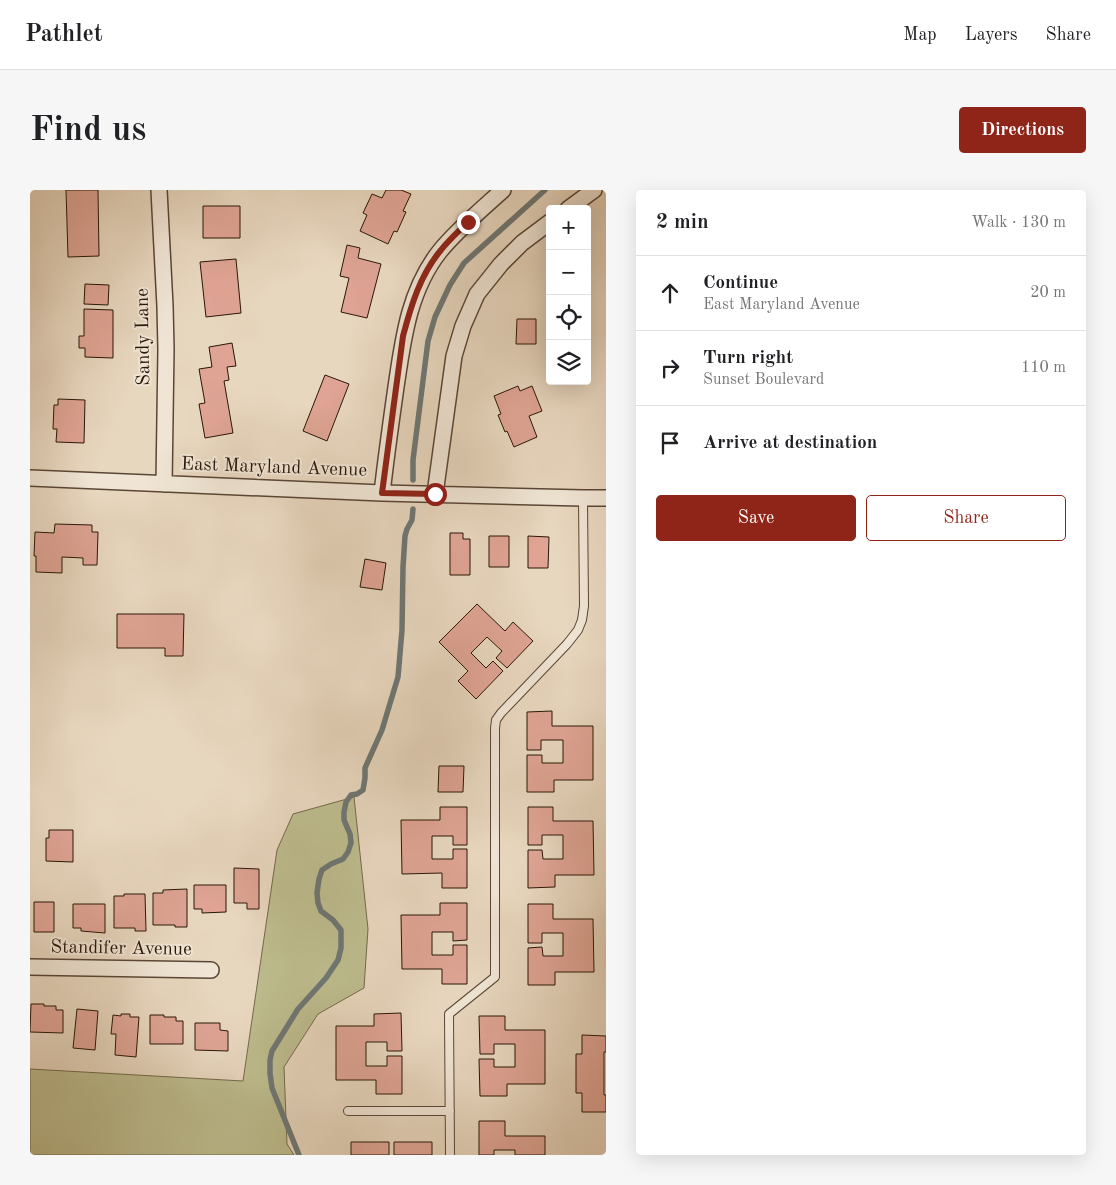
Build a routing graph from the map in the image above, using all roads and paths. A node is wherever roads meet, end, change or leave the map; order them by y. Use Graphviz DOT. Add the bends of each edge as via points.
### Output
graph roads {
  1 [pos="159,190"];
  2 [pos="503,190"];
  3 [pos="594,190"];
  4 [pos="573,205"];
  5 [pos="546,225"];
  6 [pos="30,478"];
  7 [pos="164,484"];
  8 [pos="382,493"];
  9 [pos="435,494"];
  10 [pos="583,498"];
  11 [pos="606,498"];
  12 [pos="30,967"];
  13 [pos="211,970"];
  14 [pos="348,1111"];
  15 [pos="450,1111"];
  16 [pos="450,1155"];
  1 -- 7 [label="street, Sandy Lane" via="165,323"];
  2 -- 8 [label="street" via="440,251 426,272 414,300 403,336"];
  3 -- 4 [label="street"];
  5 -- 9 [label="street" via="501,264 477,294 468,312 454,356"];
  6 -- 7 [label="street, East Maryland Avenue"];
  7 -- 8 [label="street, East Maryland Avenue"];
  8 -- 9 [label="street, East Maryland Avenue"];
  9 -- 10 [label="street, East Maryland Avenue"];
  10 -- 11 [label="street, East Maryland Avenue"];
  10 -- 15 [label="lane" via="582,620 567,644 496,720 495,977 449,1014"];
  12 -- 13 [label="street, Standifer Avenue"];
  14 -- 15 [label="lane"];
  15 -- 16 [label="lane"];
}
